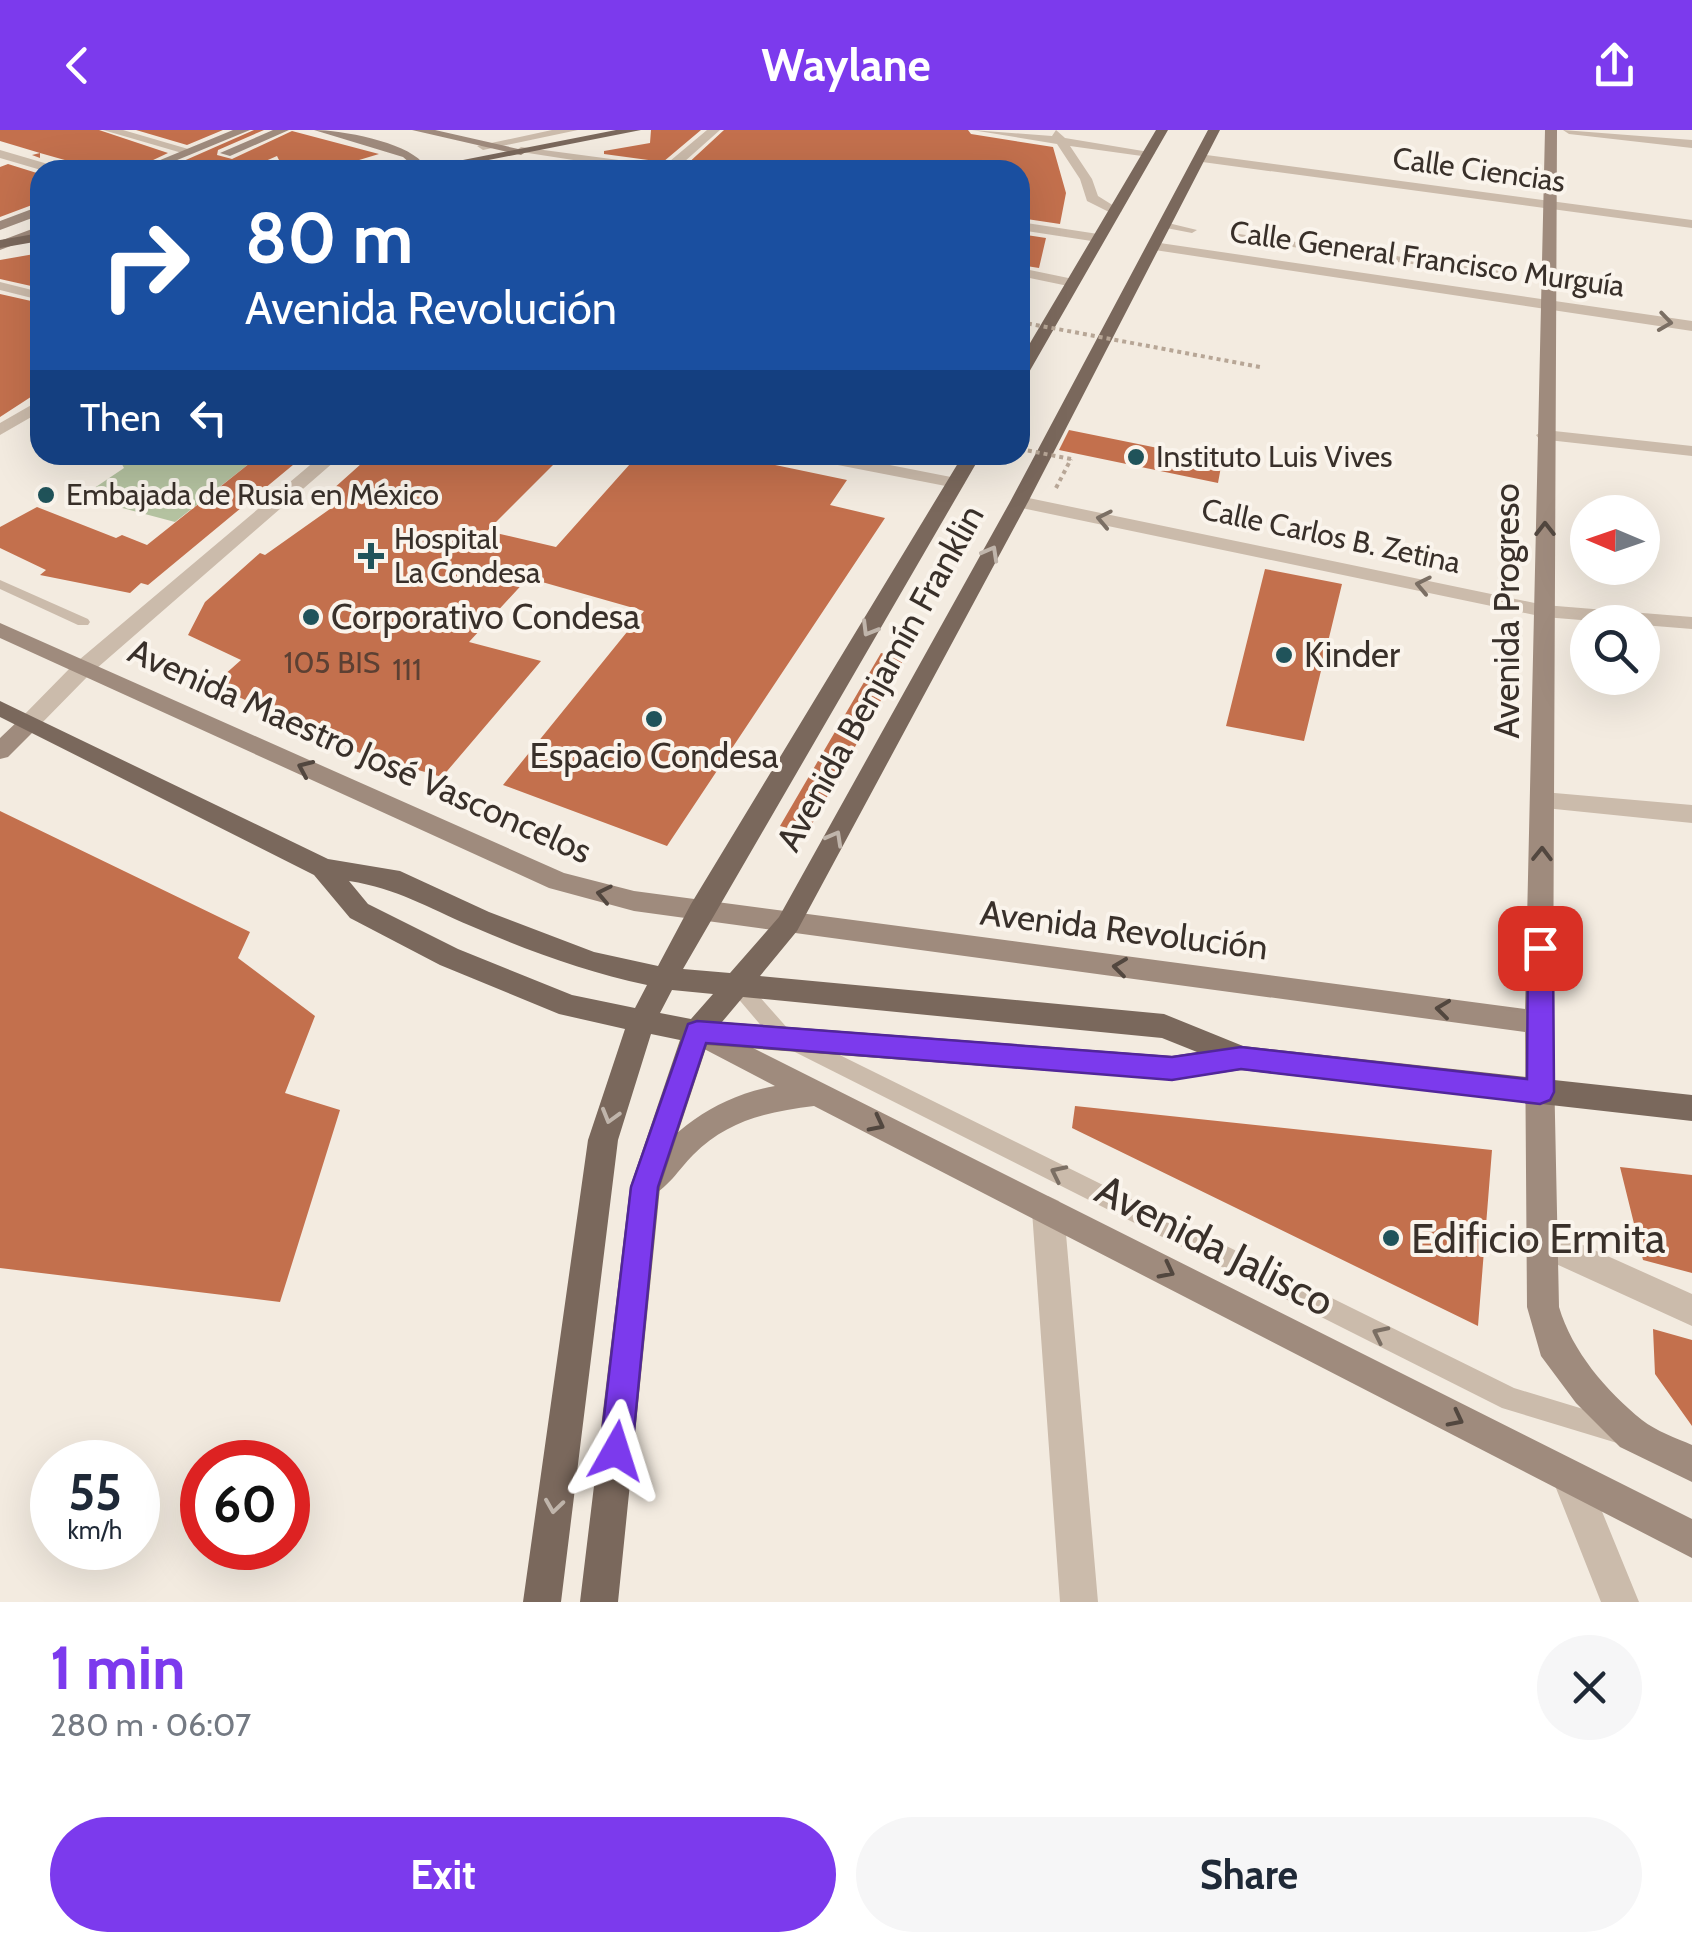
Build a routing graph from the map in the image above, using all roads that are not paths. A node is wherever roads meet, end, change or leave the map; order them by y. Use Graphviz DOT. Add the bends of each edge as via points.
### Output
graph roads {
  1 [pos="109,130"];
  2 [pos="244,130"];
  3 [pos="283,130"];
  4 [pos="320,130"];
  5 [pos="418,130"];
  6 [pos="572,130"];
  7 [pos="635,130"];
  8 [pos="714,130"];
  9 [pos="978,130"];
  10 [pos="1090,130"];
  11 [pos="1162,130"];
  12 [pos="1214,130"];
  13 [pos="1551,130"];
  14 [pos="1569,130"];
  15 [pos="1057,136"];
  16 [pos="1692,144"];
  17 [pos="483,146"];
  18 [pos="1106,148"];
  19 [pos="189,151"];
  20 [pos="521,151"];
  21 [pos="0,154"];
  22 [pos="1149,154"];
  23 [pos="1199,158"];
  24 [pos="167,160"];
  25 [pos="208,160"];
  26 [pos="414,160"];
  27 [pos="471,160"];
  28 [pos="590,160"];
  29 [pos="679,160"];
  30 [pos="30,163"];
  31 [pos="1547,204"];
  32 [pos="1115,211"];
  33 [pos="30,214"];
  34 [pos="1692,224"];
  35 [pos="0,226"];
  36 [pos="1164,226"];
  37 [pos="1030,228"];
  38 [pos="1192,230"];
  39 [pos="30,236"];
  40 [pos="1239,237"];
  41 [pos="1098,238"];
  42 [pos="3,244"];
  43 [pos="1153,246"];
  44 [pos="1030,274"];
  45 [pos="1510,275"];
  46 [pos="1073,283"];
  47 [pos="0,286"];
  48 [pos="30,294"];
  49 [pos="1546,306"];
  50 [pos="1692,326"];
  51 [pos="1030,357"];
  52 [pos="30,411"];
  53 [pos="0,430"];
  54 [pos="1545,435"];
  55 [pos="1692,451"];
  56 [pos="322,465"];
  57 [pos="863,465"];
  58 [pos="966,465"];
  59 [pos="956,483"];
  60 [pos="1020,502"];
  61 [pos="0,584"];
  62 [pos="1544,611"];
  63 [pos="82,622"];
  64 [pos="1692,623"];
  65 [pos="0,630"];
  66 [pos="82,670"];
  67 [pos="0,708"];
  68 [pos="28,724"];
  69 [pos="0,731"];
  70 [pos="0,751"];
  71 [pos="1543,800"];
  72 [pos="1692,814"];
  73 [pos="323,868"];
  74 [pos="700,911"];
  75 [pos="788,924"];
  76 [pos="663,978"];
  77 [pos="738,984"];
  78 [pos="1539,1022"];
  79 [pos="641,1023"];
  80 [pos="697,1032"];
  81 [pos="782,1036"];
  82 [pos="1241,1058"];
  83 [pos="1540,1092"];
  84 [pos="817,1093"];
  85 [pos="1692,1108"];
  86 [pos="644,1187"];
  87 [pos="1048,1211"];
  88 [pos="1542,1242"];
  89 [pos="1692,1310"];
  90 [pos="1632,1436"];
  91 [pos="1692,1464"];
  92 [pos="1570,1478"];
  93 [pos="1692,1539"];
  94 [pos="542,1602"];
  95 [pos="599,1602"];
  96 [pos="1079,1602"];
  97 [pos="1620,1602"];
  1 -- 19 [label="street"];
  2 -- 19 [label="main road"];
  3 -- 25 [label="main road"];
  4 -- 26 [label="main road"];
  5 -- 17 [label="main road"];
  6 -- 17 [label="street"];
  7 -- 20 [label="main road"];
  8 -- 29 [label="street"];
  9 -- 15 [label="street"];
  10 -- 18 [label="street"];
  11 -- 22 [label="main road"];
  12 -- 23 [label="main road, Avenida Benjamín Franklin"];
  13 -- 31 [label="main road, Avenida Progreso"];
  14 -- 16 [label="street"];
  15 -- 18 [label="street"];
  15 -- 32 [label="street" via="1092,198"];
  17 -- 20 [label="main road"];
  18 -- 22 [label="street"];
  19 -- 24 [label="main road"];
  20 -- 27 [label="main road"];
  20 -- 28 [label="street"];
  21 -- 30 [label="street"];
  22 -- 32 [label="main road"];
  23 -- 31 [label="street, Calle Ciencias"];
  23 -- 36 [label="main road, Avenida Benjamín Franklin"];
  31 -- 34 [label="street, Calle Ciencias"];
  31 -- 49 [label="main road, Avenida Progreso"];
  32 -- 41 [label="main road"];
  33 -- 35 [label="main road"];
  36 -- 38 [label="lane"];
  36 -- 43 [label="main road, Avenida Benjamín Franklin"];
  37 -- 41 [label="street"];
  39 -- 42 [label="main road"];
  40 -- 45 [label="lane"];
  41 -- 46 [label="main road"];
  43 -- 49 [label="street, Calle General Francisco Murguía"];
  43 -- 60 [label="main road, Avenida Benjamín Franklin"];
  44 -- 46 [label="street"];
  46 -- 51 [label="main road"];
  47 -- 48 [label="street"];
  49 -- 50 [label="street, Calle General Francisco Murguía, one-way"];
  49 -- 54 [label="main road, Avenida Progreso"];
  52 -- 53 [label="street"];
  54 -- 55 [label="street"];
  62 -- 54 [label="main road, Avenida Progreso, one-way"];
  56 -- 66 [label="street"];
  57 -- 59 [label="street"];
  58 -- 59 [label="main road, Avenida Benjamín Franklin"];
  59 -- 74 [label="main road, Avenida Benjamín Franklin, one-way"];
  62 -- 60 [label="street, Calle Carlos B. Zetina, one-way"];
  75 -- 60 [label="main road, Avenida Benjamín Franklin, one-way"];
  61 -- 63 [label="lane"];
  62 -- 64 [label="street, Calle Carlos B. Zetina"];
  62 -- 71 [label="main road, Avenida Progreso"];
  65 -- 66 [label="main road, Avenida Maestro José Vasconcelos"];
  66 -- 68 [label="street"];
  74 -- 66 [label="main road, Avenida Maestro José Vasconcelos, one-way" via="558,881"];
  67 -- 68 [label="main road"];
  68 -- 69 [label="main road"];
  68 -- 70 [label="main road"];
  68 -- 73 [label="main road"];
  71 -- 72 [label="street"];
  78 -- 71 [label="main road, Avenida Progreso, one-way"];
  73 -- 76 [label="main road" via="390,878 571,957"];
  73 -- 79 [label="main road" via="359,911 449,957 569,1006"];
  74 -- 75 [label="main road, Avenida Revolución"];
  74 -- 76 [label="main road, Avenida Benjamín Franklin"];
  75 -- 77 [label="main road, Avenida Benjamín Franklin"];
  78 -- 75 [label="main road, Avenida Revolución, one-way"];
  76 -- 77 [label="main road"];
  76 -- 79 [label="main road, Avenida Benjamín Franklin"];
  77 -- 80 [label="main road, Avenida Benjamín Franklin"];
  77 -- 81 [label="lane"];
  77 -- 82 [label="main road" via="1164,1026"];
  78 -- 83 [label="main road, Avenida Progreso"];
  79 -- 80 [label="main road"];
  79 -- 94 [label="main road, Avenida Benjamín Franklin, one-way" via="603,1140"];
  80 -- 81 [label="main road"];
  80 -- 84 [label="main road, Avenida Jalisco"];
  80 -- 86 [label="main road"];
  81 -- 82 [label="main road" via="1172,1068"];
  90 -- 81 [label="lane, one-way" via="1511,1399"];
  82 -- 83 [label="main road"];
  83 -- 85 [label="main road"];
  83 -- 88 [label="main road, Avenida Progreso"];
  84 -- 86 [label="main road" via="730,1110 679,1146"];
  84 -- 87 [label="main road, Avenida Jalisco, one-way"];
  86 -- 95 [label="main road"];
  87 -- 92 [label="main road, Avenida Jalisco, one-way"];
  87 -- 96 [label="street"];
  88 -- 89 [label="street"];
  88 -- 90 [label="main road, Avenida Progreso" via="1543,1307 1553,1344"];
  90 -- 91 [label="main road"];
  92 -- 93 [label="main road, Avenida Jalisco"];
  92 -- 97 [label="street"];
}
